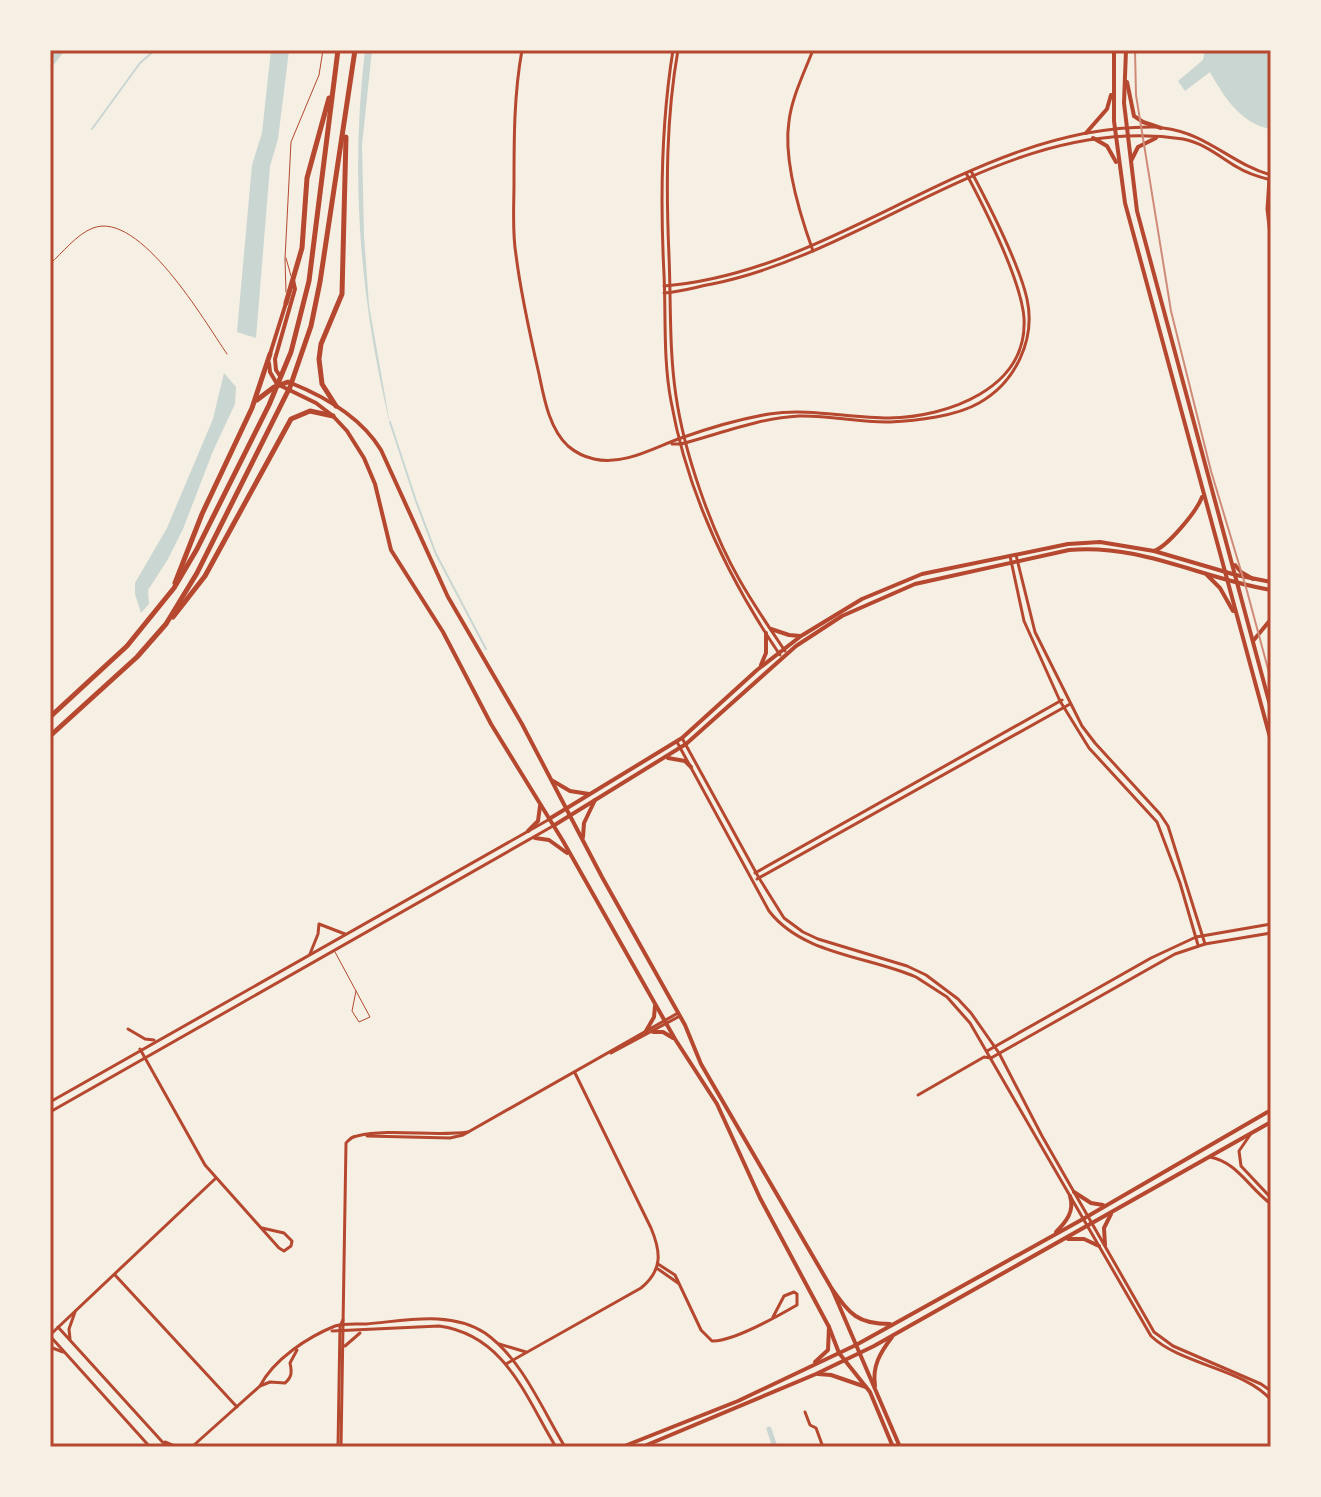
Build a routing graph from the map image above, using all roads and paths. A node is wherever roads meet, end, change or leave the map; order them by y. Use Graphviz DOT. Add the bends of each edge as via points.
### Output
graph roads {
  1 [pos="323,50"];
  2 [pos="338,50"];
  3 [pos="355,50"];
  4 [pos="522,50"];
  5 [pos="675,50"];
  6 [pos="813,50"];
  7 [pos="1114,50"];
  8 [pos="1126,50"];
  9 [pos="1126,72"];
  10 [pos="1113,81"];
  11 [pos="333,86"];
  12 [pos="346,120"];
  13 [pos="1125,127"];
  14 [pos="1115,128"];
  15 [pos="1161,128"];
  16 [pos="1086,133"];
  17 [pos="1126,136"];
  18 [pos="1116,137"];
  19 [pos="1093,138"];
  20 [pos="1156,138"];
  21 [pos="1130,167"];
  22 [pos="1119,168"];
  23 [pos="972,173"];
  24 [pos="967,175"];
  25 [pos="1270,178"];
  26 [pos="1271,243"];
  27 [pos="811,245"];
  28 [pos="813,251"];
  29 [pos="286,255"];
  30 [pos="50,264"];
  31 [pos="293,280"];
  32 [pos="670,285"];
  33 [pos="664,286"];
  34 [pos="664,293"];
  35 [pos="671,293"];
  36 [pos="286,303"];
  37 [pos="227,354"];
  38 [pos="270,354"];
  39 [pos="288,382"];
  40 [pos="279,385"];
  41 [pos="336,406"];
  42 [pos="252,408"];
  43 [pos="333,416"];
  44 [pos="682,438"];
  45 [pos="671,443"];
  46 [pos="684,444"];
  47 [pos="1202,494"];
  48 [pos="1073,546"];
  49 [pos="1154,551"];
  50 [pos="1013,556"];
  51 [pos="1232,560"];
  52 [pos="1014,562"];
  53 [pos="1225,572"];
  54 [pos="1207,575"];
  55 [pos="1236,575"];
  56 [pos="1253,579"];
  57 [pos="1227,580"];
  58 [pos="1271,582"];
  59 [pos="1238,583"];
  60 [pos="174,588"];
  61 [pos="1271,590"];
  62 [pos="1236,616"];
  63 [pos="1271,619"];
  64 [pos="166,624"];
  65 [pos="771,629"];
  66 [pos="766,633"];
  67 [pos="801,636"];
  68 [pos="1253,641"];
  69 [pos="786,651"];
  70 [pos="780,656"];
  71 [pos="757,670"];
  72 [pos="1067,698"];
  73 [pos="1060,701"];
  74 [pos="1070,704"];
  75 [pos="1064,708"];
  76 [pos="1271,709"];
  77 [pos="1036,715"];
  78 [pos="50,717"];
  79 [pos="1040,721"];
  80 [pos="50,736"];
  81 [pos="680,740"];
  82 [pos="1271,741"];
  83 [pos="684,746"];
  84 [pos="665,758"];
  85 [pos="1113,762"];
  86 [pos="691,767"];
  87 [pos="1109,768"];
  88 [pos="932,774"];
  89 [pos="550,778"];
  90 [pos="935,780"];
  91 [pos="1132,783"];
  92 [pos="1128,789"];
  93 [pos="594,796"];
  94 [pos="540,803"];
  95 [pos="566,809"];
  96 [pos="569,815"];
  97 [pos="549,819"];
  98 [pos="553,826"];
  99 [pos="528,831"];
  100 [pos="535,838"];
  101 [pos="586,847"];
  102 [pos="572,857"];
  103 [pos="754,874"];
  104 [pos="756,880"];
  105 [pos="1194,907"];
  106 [pos="1188,910"];
  107 [pos="1271,924"];
  108 [pos="1271,933"];
  109 [pos="346,934"];
  110 [pos="1203,936"];
  111 [pos="1196,937"];
  112 [pos="330,943"];
  113 [pos="1205,944"];
  114 [pos="1198,945"];
  115 [pos="335,951"];
  116 [pos="310,954"];
  117 [pos="356,991"];
  118 [pos="655,1004"];
  119 [pos="679,1014"];
  120 [pos="666,1022"];
  121 [pos="128,1029"];
  122 [pos="646,1031"];
  123 [pos="653,1032"];
  124 [pos="675,1039"];
  125 [pos="156,1040"];
  126 [pos="994,1047"];
  127 [pos="140,1049"];
  128 [pos="987,1051"];
  129 [pos="611,1053"];
  130 [pos="999,1053"];
  131 [pos="984,1057"];
  132 [pos="145,1058"];
  133 [pos="991,1058"];
  134 [pos="575,1073"];
  135 [pos="918,1095"];
  136 [pos="50,1102"];
  137 [pos="1271,1110"];
  138 [pos="50,1112"];
  139 [pos="1271,1122"];
  140 [pos="1250,1135"];
  141 [pos="1210,1157"];
  142 [pos="216,1178"];
  143 [pos="1072,1194"];
  144 [pos="1271,1198"];
  145 [pos="1271,1204"];
  146 [pos="1106,1206"];
  147 [pos="1112,1212"];
  148 [pos="1086,1218"];
  149 [pos="1091,1225"];
  150 [pos="262,1228"];
  151 [pos="1055,1234"];
  152 [pos="1065,1240"];
  153 [pos="1102,1246"];
  154 [pos="658,1266"];
  155 [pos="114,1274"];
  156 [pos="832,1289"];
  157 [pos="75,1312"];
  158 [pos="773,1317"];
  159 [pos="893,1324"];
  160 [pos="342,1325"];
  161 [pos="58,1327"];
  162 [pos="829,1327"];
  163 [pos="330,1330"];
  164 [pos="363,1331"];
  165 [pos="342,1332"];
  166 [pos="894,1335"];
  167 [pos="50,1336"];
  168 [pos="70,1340"];
  169 [pos="499,1344"];
  170 [pos="856,1345"];
  171 [pos="50,1347"];
  172 [pos="298,1349"];
  173 [pos="343,1349"];
  174 [pos="526,1352"];
  175 [pos="839,1353"];
  176 [pos="860,1353"];
  177 [pos="66,1354"];
  178 [pos="282,1359"];
  179 [pos="513,1359"];
  180 [pos="844,1360"];
  181 [pos="290,1363"];
  182 [pos="506,1364"];
  183 [pos="803,1370"];
  184 [pos="816,1374"];
  185 [pos="260,1386"];
  186 [pos="875,1386"];
  187 [pos="866,1387"];
  188 [pos="1271,1391"];
  189 [pos="1271,1400"];
  190 [pos="237,1407"];
  191 [pos="805,1412"];
  192 [pos="650,1436"];
  193 [pos="161,1440"];
  194 [pos="656,1441"];
  195 [pos="193,1446"];
  196 [pos="150,1447"];
  197 [pos="167,1447"];
  198 [pos="179,1447"];
  199 [pos="340,1447"];
  200 [pos="556,1447"];
  201 [pos="565,1447"];
  202 [pos="622,1447"];
  203 [pos="642,1447"];
  204 [pos="823,1447"];
  205 [pos="893,1447"];
  206 [pos="900,1447"];
  1 -- 29 [label="lane" via="319,75 291,142"];
  2 -- 11 [label="highway"];
  3 -- 12 [label="highway"];
  4 -- 45 [label="street" via="514,118 515,252 532,351 553,424 568,447 595,459 626,457"];
  5 -- 32 [label="street" via="668,134"];
  5 -- 33 [label="street" via="661,154"];
  6 -- 27 [label="street" via="792,104 788,133"];
  7 -- 10 [label="main road"];
  8 -- 9 [label="main road"];
  9 -- 13 [label="main road"];
  9 -- 15 [label="main road" via="1134,116"];
  10 -- 14 [label="main road"];
  10 -- 16 [label="main road" via="1107,109"];
  11 -- 31 [label="highway" via="307,178 305,229"];
  11 -- 60 [label="highway" via="299,323 255,434"];
  12 -- 41 [label="highway" via="342,294 319,359 322,384"];
  12 -- 64 [label="highway" via="311,326 290,387"];
  13 -- 14 [label="street"];
  13 -- 15 [label="street"];
  13 -- 17 [label="main road"];
  14 -- 16 [label="street"];
  14 -- 18 [label="main road"];
  15 -- 25 [label="street" via="1197,136"];
  16 -- 23 [label="street" via="1013,153"];
  17 -- 18 [label="street"];
  17 -- 20 [label="street"];
  17 -- 21 [label="main road"];
  18 -- 19 [label="street"];
  18 -- 22 [label="main road"];
  19 -- 22 [label="main road" via="1107,146"];
  19 -- 23 [label="street"];
  20 -- 21 [label="main road" via="1138,147"];
  20 -- 25 [label="street" via="1195,142 1238,168"];
  21 -- 51 [label="main road" via="1155,282"];
  22 -- 47 [label="main road"];
  23 -- 24 [label="street"];
  23 -- 46 [label="street" via="1027,301 1023,352 1006,382 978,404 925,418 892,422 789,417"];
  24 -- 27 [label="street"];
  24 -- 28 [label="street"];
  24 -- 44 [label="street" via="1013,275 1024,319 1013,363 991,389 925,414 892,418 798,411"];
  25 -- 26 [label="street"];
  27 -- 28 [label="street"];
  27 -- 32 [label="street" via="754,267"];
  28 -- 35 [label="street" via="755,273"];
  29 -- 31 [label="lane"];
  29 -- 36 [label="lane"];
  30 -- 37 [label="lane" via="93,228 127,231 173,274"];
  31 -- 36 [label="highway"];
  31 -- 39 [label="main road" via="275,359 276,370"];
  32 -- 33 [label="street"];
  32 -- 35 [label="street"];
  33 -- 34 [label="street"];
  34 -- 35 [label="street"];
  34 -- 44 [label="street" via="668,375"];
  35 -- 44 [label="street"];
  36 -- 38 [label="main road"];
  38 -- 40 [label="main road" via="270,372"];
  38 -- 42 [label="highway"];
  39 -- 40 [label="highway"];
  39 -- 41 [label="main road"];
  40 -- 42 [label="highway"];
  40 -- 43 [label="main road"];
  41 -- 89 [label="main road" via="363,426 381,450 448,597"];
  42 -- 60 [label="highway"];
  43 -- 64 [label="highway" via="310,411 291,419 205,576"];
  43 -- 94 [label="main road" via="368,466 391,550"];
  44 -- 45 [label="street"];
  44 -- 46 [label="street"];
  45 -- 46 [label="street"];
  46 -- 65 [label="street" via="726,553"];
  46 -- 66 [label="street" via="721,556"];
  47 -- 49 [label="main road" via="1199,506"];
  47 -- 53 [label="main road"];
  48 -- 49 [label="main road" via="1100,542"];
  48 -- 50 [label="main road"];
  48 -- 52 [label="main road"];
  48 -- 54 [label="main road" via="1125,552"];
  49 -- 53 [label="main road"];
  50 -- 52 [label="street"];
  50 -- 67 [label="main road" via="908,580 862,599"];
  51 -- 55 [label="main road"];
  51 -- 56 [label="main road"];
  52 -- 69 [label="main road" via="887,595"];
  52 -- 72 [label="street" via="1029,617"];
  52 -- 73 [label="street" via="1024,621"];
  53 -- 55 [label="main road"];
  53 -- 57 [label="main road"];
  54 -- 57 [label="main road"];
  54 -- 62 [label="main road"];
  55 -- 56 [label="main road"];
  55 -- 59 [label="main road"];
  56 -- 58 [label="main road"];
  57 -- 59 [label="main road"];
  57 -- 62 [label="main road"];
  59 -- 61 [label="main road"];
  59 -- 68 [label="main road"];
  60 -- 78 [label="highway" via="127,646"];
  62 -- 82 [label="main road"];
  63 -- 68 [label="main road"];
  64 -- 80 [label="highway"];
  65 -- 67 [label="main road"];
  65 -- 69 [label="street"];
  66 -- 70 [label="street"];
  66 -- 71 [label="main road" via="766,653"];
  67 -- 69 [label="main road"];
  68 -- 76 [label="main road"];
  69 -- 70 [label="main road"];
  70 -- 71 [label="main road"];
  70 -- 83 [label="main road"];
  71 -- 81 [label="main road"];
  72 -- 73 [label="street"];
  72 -- 74 [label="street"];
  73 -- 75 [label="street"];
  73 -- 77 [label="street"];
  74 -- 75 [label="street"];
  74 -- 85 [label="street"];
  75 -- 79 [label="street"];
  75 -- 87 [label="street"];
  77 -- 79 [label="street"];
  77 -- 88 [label="street"];
  79 -- 90 [label="street"];
  81 -- 83 [label="street"];
  81 -- 93 [label="main road"];
  83 -- 84 [label="main road"];
  83 -- 86 [label="street"];
  83 -- 103 [label="street"];
  84 -- 86 [label="main road"];
  84 -- 93 [label="main road"];
  85 -- 87 [label="street"];
  85 -- 91 [label="street"];
  86 -- 103 [label="street"];
  87 -- 92 [label="street"];
  88 -- 90 [label="street"];
  88 -- 103 [label="street"];
  89 -- 93 [label="main road" via="570,791"];
  89 -- 95 [label="main road"];
  90 -- 104 [label="street"];
  91 -- 92 [label="street"];
  91 -- 105 [label="street" via="1168,826"];
  92 -- 106 [label="street" via="1157,822"];
  93 -- 95 [label="main road"];
  93 -- 96 [label="main road"];
  93 -- 101 [label="main road" via="584,823"];
  94 -- 97 [label="main road"];
  94 -- 99 [label="main road" via="539,818"];
  95 -- 96 [label="main road"];
  95 -- 97 [label="main road"];
  96 -- 98 [label="main road"];
  96 -- 101 [label="main road"];
  97 -- 98 [label="main road"];
  97 -- 99 [label="street"];
  98 -- 100 [label="street"];
  98 -- 102 [label="main road"];
  99 -- 109 [label="street"];
  100 -- 102 [label="main road" via="556,844"];
  100 -- 115 [label="street"];
  101 -- 119 [label="main road"];
  102 -- 118 [label="main road"];
  103 -- 104 [label="street"];
  104 -- 126 [label="street" via="784,918 803,932 907,966 935,981 971,1013"];
  104 -- 128 [label="street" via="769,911 789,931 931,986 960,1009"];
  105 -- 106 [label="street"];
  105 -- 110 [label="street"];
  106 -- 111 [label="street"];
  107 -- 110 [label="street"];
  108 -- 113 [label="street"];
  109 -- 112 [label="street"];
  109 -- 116 [label="street" via="319,924"];
  110 -- 111 [label="street"];
  110 -- 113 [label="street"];
  111 -- 114 [label="street"];
  111 -- 126 [label="street"];
  112 -- 115 [label="lane"];
  112 -- 116 [label="street"];
  113 -- 114 [label="street"];
  114 -- 130 [label="street"];
  115 -- 117 [label="lane"];
  115 -- 132 [label="street"];
  116 -- 125 [label="street"];
  117 -- 117 [label="lane" via="370,1017 361,1022 352,1011"];
  118 -- 120 [label="main road"];
  118 -- 122 [label="main road"];
  119 -- 120 [label="street"];
  119 -- 156 [label="main road" via="701,1064"];
  120 -- 122 [label="street"];
  120 -- 123 [label="street"];
  120 -- 124 [label="main road"];
  121 -- 125 [label="street"];
  122 -- 129 [label="street"];
  123 -- 124 [label="main road"];
  123 -- 129 [label="street"];
  124 -- 162 [label="main road" via="717,1104"];
  125 -- 127 [label="street"];
  126 -- 128 [label="street"];
  126 -- 130 [label="street"];
  127 -- 132 [label="street"];
  127 -- 136 [label="street"];
  128 -- 131 [label="street"];
  128 -- 133 [label="street"];
  129 -- 134 [label="street"];
  130 -- 133 [label="street"];
  130 -- 143 [label="street"];
  131 -- 133 [label="street"];
  131 -- 135 [label="street"];
  132 -- 138 [label="street"];
  132 -- 142 [label="street"];
  133 -- 143 [label="street"];
  134 -- 154 [label="street" via="651,1228"];
  134 -- 160 [label="street" via="450,1138 349,1139"];
  137 -- 146 [label="main road"];
  139 -- 140 [label="main road"];
  140 -- 141 [label="main road"];
  140 -- 144 [label="street" via="1238,1159"];
  141 -- 145 [label="street" via="1229,1163"];
  141 -- 147 [label="main road"];
  142 -- 150 [label="street"];
  142 -- 155 [label="street"];
  143 -- 146 [label="main road"];
  143 -- 148 [label="street"];
  143 -- 151 [label="main road" via="1070,1215"];
  146 -- 148 [label="main road"];
  147 -- 149 [label="main road"];
  147 -- 153 [label="main road"];
  148 -- 149 [label="street"];
  148 -- 151 [label="main road"];
  149 -- 152 [label="main road"];
  149 -- 153 [label="street"];
  150 -- 150 [label="street" via="289,1236 291,1246 279,1248"];
  151 -- 159 [label="main road"];
  152 -- 153 [label="main road" via="1084,1239"];
  152 -- 166 [label="main road"];
  153 -- 188 [label="street" via="1158,1335"];
  153 -- 189 [label="street" via="1154,1339 1258,1388"];
  154 -- 158 [label="street" via="674,1273 704,1336 712,1341 731,1338"];
  154 -- 174 [label="street" via="641,1288"];
  155 -- 157 [label="street"];
  155 -- 190 [label="street"];
  156 -- 159 [label="main road" via="853,1316"];
  156 -- 170 [label="main road"];
  157 -- 161 [label="street"];
  157 -- 168 [label="street"];
  158 -- 158 [label="street" via="784,1296 797,1294 797,1305"];
  159 -- 170 [label="main road"];
  160 -- 163 [label="street"];
  160 -- 165 [label="street"];
  160 -- 169 [label="street" via="439,1319 475,1327"];
  161 -- 167 [label="street"];
  161 -- 168 [label="street"];
  162 -- 175 [label="main road"];
  162 -- 183 [label="main road" via="828,1350"];
  163 -- 165 [label="street"];
  163 -- 172 [label="street"];
  164 -- 165 [label="street"];
  164 -- 173 [label="street"];
  164 -- 182 [label="street" via="454,1328 480,1339"];
  165 -- 173 [label="street"];
  165 -- 199 [label="street"];
  166 -- 176 [label="main road"];
  166 -- 186 [label="main road" via="876,1362"];
  167 -- 177 [label="street"];
  168 -- 193 [label="street"];
  169 -- 174 [label="street"];
  169 -- 179 [label="street"];
  170 -- 175 [label="main road"];
  170 -- 176 [label="main road"];
  171 -- 177 [label="street"];
  172 -- 178 [label="street"];
  172 -- 181 [label="street"];
  173 -- 199 [label="street"];
  174 -- 179 [label="street"];
  175 -- 180 [label="main road"];
  175 -- 183 [label="main road"];
  176 -- 180 [label="main road"];
  176 -- 186 [label="main road"];
  177 -- 196 [label="street"];
  178 -- 181 [label="street"];
  178 -- 185 [label="street"];
  179 -- 182 [label="street"];
  179 -- 201 [label="street"];
  180 -- 184 [label="main road"];
  180 -- 187 [label="main road"];
  181 -- 185 [label="street" via="285,1383"];
  182 -- 200 [label="street"];
  183 -- 192 [label="main road"];
  184 -- 187 [label="main road"];
  184 -- 194 [label="main road"];
  185 -- 190 [label="street"];
  186 -- 206 [label="main road"];
  187 -- 205 [label="main road"];
  190 -- 195 [label="street"];
  191 -- 204 [label="street"];
  192 -- 194 [label="main road"];
  192 -- 202 [label="main road"];
  193 -- 197 [label="street"];
  193 -- 198 [label="street"];
  194 -- 203 [label="main road"];
  195 -- 198 [label="street"];
}
